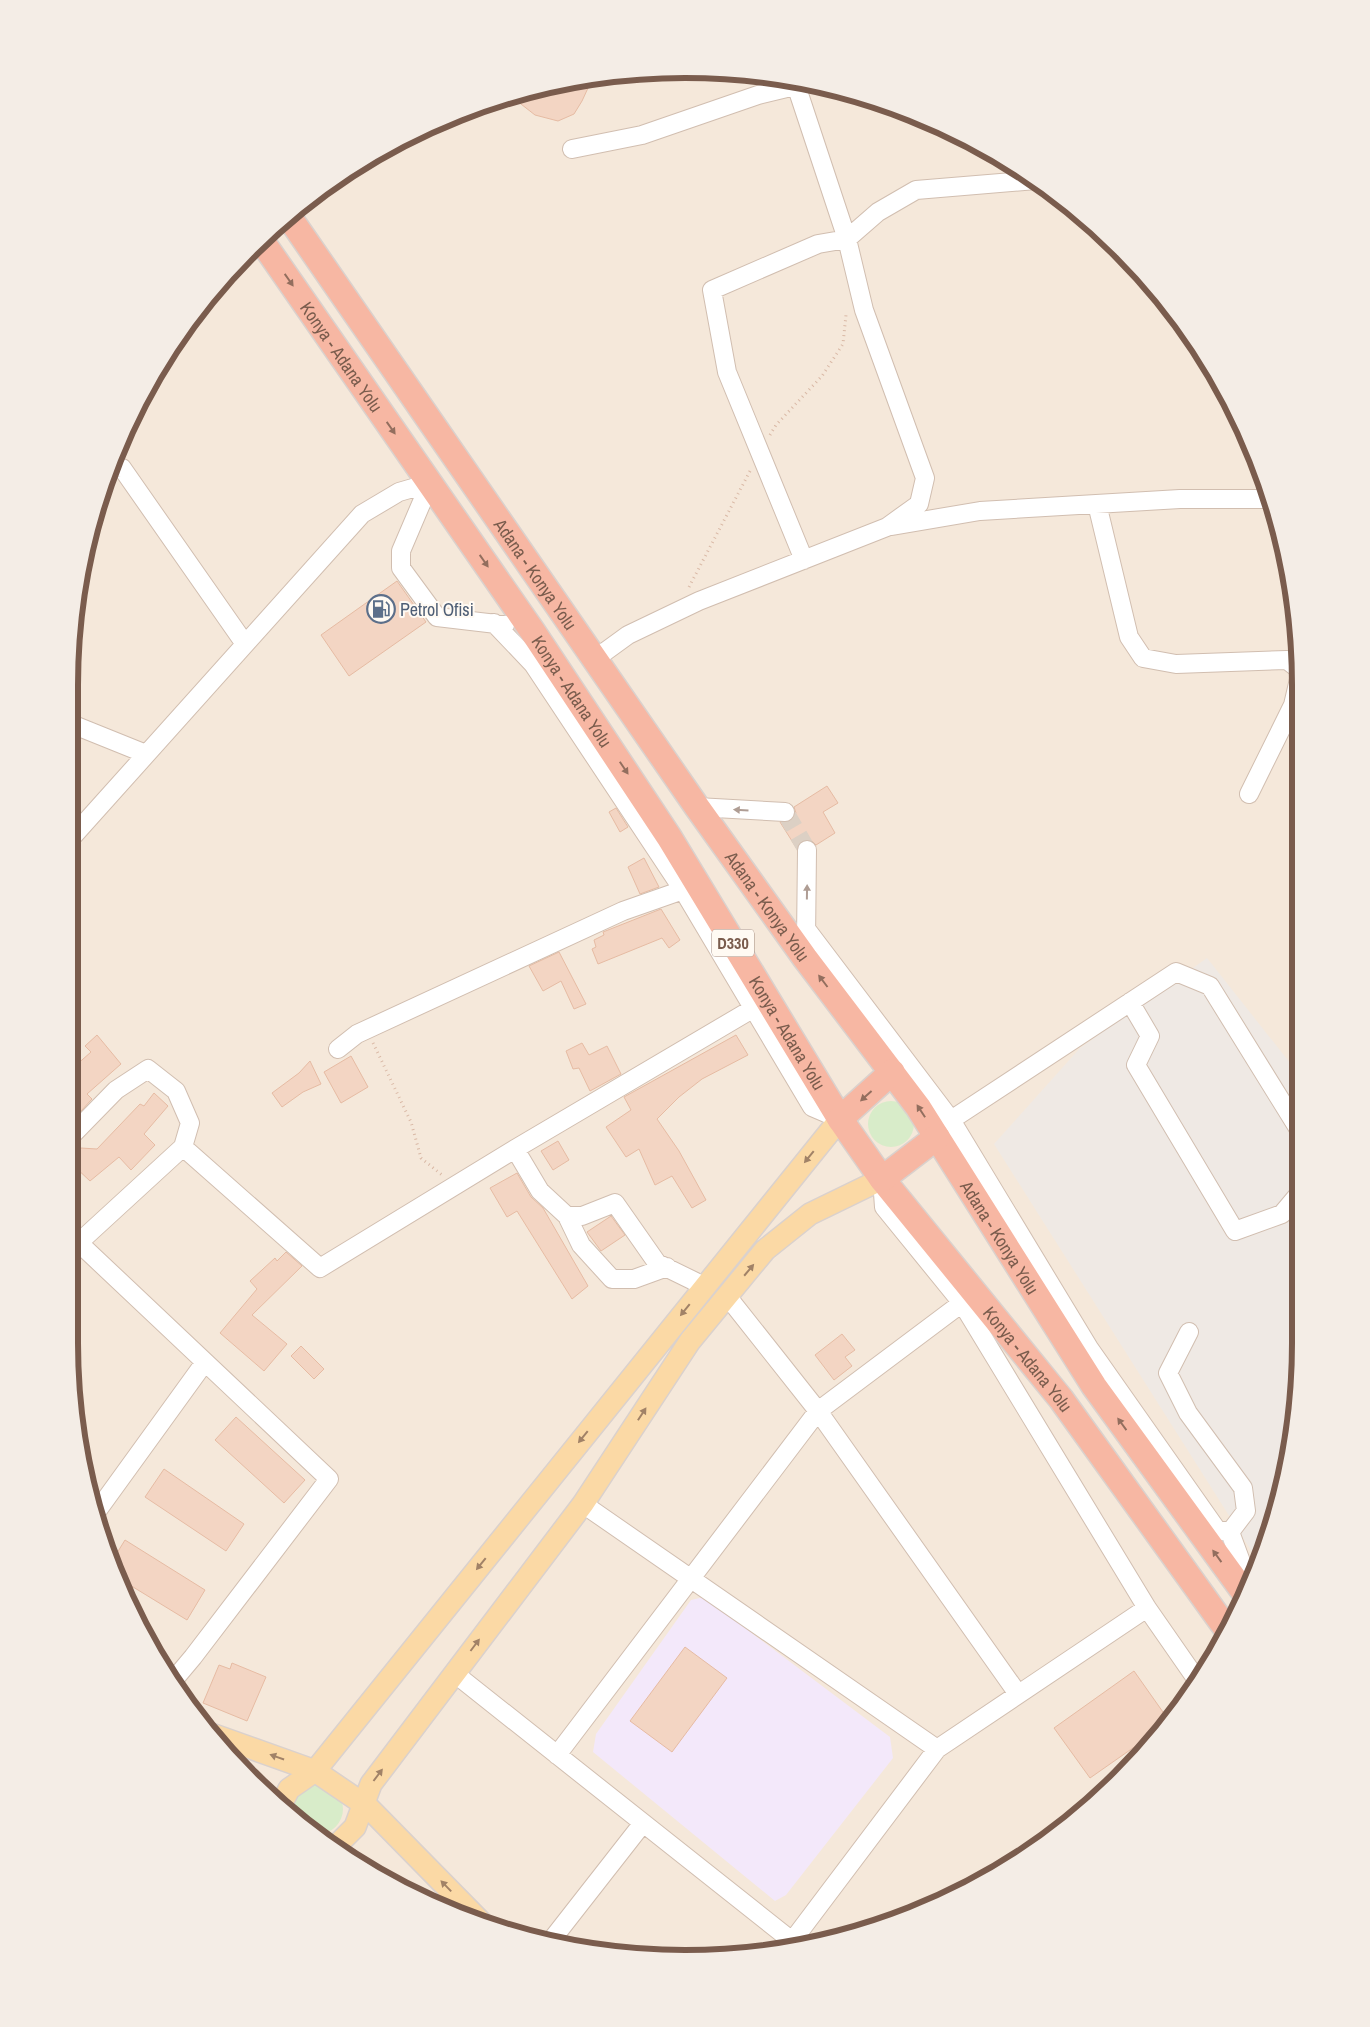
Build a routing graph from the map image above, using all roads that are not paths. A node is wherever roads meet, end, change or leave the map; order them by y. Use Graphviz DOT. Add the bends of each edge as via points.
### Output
graph roads {
  1 [pos="785,86"];
  2 [pos="796,88"];
  3 [pos="572,149"];
  4 [pos="1024,181"];
  5 [pos="294,220"];
  6 [pos="847,239"];
  7 [pos="265,246"];
  8 [pos="118,468"];
  9 [pos="430,483"];
  10 [pos="1263,499"];
  11 [pos="1098,504"];
  12 [pos="887,527"];
  13 [pos="804,560"];
  14 [pos="494,623"];
  15 [pos="533,632"];
  16 [pos="245,644"];
  17 [pos="595,659"];
  18 [pos="1291,663"];
  19 [pos="1292,707"];
  20 [pos="78,727"];
  21 [pos="146,754"];
  22 [pos="1249,794"];
  23 [pos="697,807"];
  24 [pos="785,812"];
  25 [pos="78,830"];
  26 [pos="807,850"];
  27 [pos="683,890"];
  28 [pos="807,930"];
  29 [pos="805,958"];
  30 [pos="1130,1002"];
  31 [pos="754,1008"];
  32 [pos="338,1049"];
  33 [pos="892,1072"];
  34 [pos="1292,1118"];
  35 [pos="840,1119"];
  36 [pos="78,1129"];
  37 [pos="944,1129"];
  38 [pos="183,1147"];
  39 [pos="514,1149"];
  40 [pos="882,1179"];
  41 [pos="1292,1202"];
  42 [pos="567,1216"];
  43 [pos="78,1243"];
  44 [pos="78,1247"];
  45 [pos="668,1268"];
  46 [pos="704,1286"];
  47 [pos="727,1296"];
  48 [pos="962,1302"];
  49 [pos="1189,1332"];
  50 [pos="205,1362"];
  51 [pos="818,1411"];
  52 [pos="583,1504"];
  53 [pos="100,1507"];
  54 [pos="1230,1532"];
  55 [pos="1246,1575"];
  56 [pos="692,1579"];
  57 [pos="1240,1588"];
  58 [pos="1147,1608"];
  59 [pos="1223,1624"];
  60 [pos="454,1673"];
  61 [pos="1193,1675"];
  62 [pos="177,1676"];
  63 [pos="1018,1694"];
  64 [pos="225,1739"];
  65 [pos="937,1748"];
  66 [pos="557,1755"];
  67 [pos="315,1771"];
  68 [pos="284,1799"];
  69 [pos="364,1804"];
  70 [pos="643,1823"];
  71 [pos="340,1842"];
  72 [pos="468,1909"];
  73 [pos="555,1935"];
  74 [pos="793,1940"];
  75 [pos="786,1941"];
  1 -- 3 [label="street" via="642,136"];
  2 -- 6 [label="street"];
  4 -- 6 [label="street" via="916,190 878,212"];
  5 -- 17 [label="highway, Adana - Konya Yolu / D330"];
  6 -- 12 [label="street" via="864,310 925,478 919,504"];
  6 -- 13 [label="street" via="818,244 712,290 727,372"];
  7 -- 9 [label="highway, Konya - Adana Yolu / D330, one-way"];
  8 -- 16 [label="street" via="122,468"];
  9 -- 14 [label="street" via="401,551 401,568 437,617"];
  9 -- 15 [label="highway, Konya - Adana Yolu / D330, one-way"];
  9 -- 16 [label="street" via="399,492 362,514"];
  10 -- 11 [label="street" via="1180,499"];
  11 -- 12 [label="street" via="980,510"];
  11 -- 18 [label="street" via="1129,637 1143,658 1176,664 1287,660"];
  12 -- 13 [label="street"];
  13 -- 17 [label="street" via="699,601 628,635"];
  14 -- 15 [label="street"];
  14 -- 27 [label="street" via="534,664"];
  15 -- 35 [label="highway, Konya - Adana Yolu / D330, one-way" via="669,837"];
  16 -- 21 [label="street"];
  17 -- 23 [label="highway, Adana - Konya Yolu / D330"];
  19 -- 22 [label="street"];
  20 -- 21 [label="street"];
  21 -- 25 [label="street"];
  24 -- 23 [label="street, one-way"];
  23 -- 29 [label="highway, Adana - Konya Yolu / D330"];
  28 -- 26 [label="street, one-way"];
  27 -- 31 [label="street"];
  27 -- 32 [label="street" via="623,911 366,1030"];
  28 -- 29 [label="street"];
  28 -- 37 [label="street"];
  33 -- 29 [label="highway, Adana - Konya Yolu / D330, one-way"];
  30 -- 34 [label="street" via="1176,972 1210,986"];
  30 -- 37 [label="street"];
  30 -- 41 [label="street" via="1150,1036 1136,1065 1235,1231 1282,1214"];
  31 -- 35 [label="street" via="812,1107"];
  31 -- 39 [label="street"];
  33 -- 35 [label="highway, one-way"];
  37 -- 33 [label="highway, Adana - Konya Yolu / D330, one-way"];
  35 -- 40 [label="highway, Konya - Adana Yolu / D330"];
  35 -- 46 [label="main road, one-way"];
  36 -- 38 [label="street" via="116,1090 148,1069 176,1091 190,1123"];
  37 -- 40 [label="highway"];
  37 -- 54 [label="street" via="1089,1348 1217,1530"];
  57 -- 37 [label="highway, Adana - Konya Yolu / D330, one-way" via="1094,1386"];
  38 -- 39 [label="street" via="320,1268"];
  38 -- 43 [label="street"];
  39 -- 42 [label="street" via="540,1190"];
  47 -- 40 [label="main road, one-way" via="766,1250 810,1214"];
  40 -- 48 [label="street" via="884,1207"];
  40 -- 59 [label="highway, Konya - Adana Yolu / D330" via="1061,1399"];
  42 -- 45 [label="street" via="582,1216 615,1203 657,1263"];
  42 -- 45 [label="street" via="581,1245 612,1279 634,1279"];
  44 -- 50 [label="street"];
  45 -- 46 [label="street"];
  46 -- 67 [label="main road, one-way"];
  47 -- 51 [label="street"];
  52 -- 47 [label="main road, one-way" via="690,1341"];
  48 -- 51 [label="street"];
  48 -- 58 [label="street"];
  49 -- 54 [label="street" via="1168,1373 1188,1413 1243,1488 1246,1511"];
  50 -- 53 [label="street"];
  50 -- 62 [label="street" via="328,1479"];
  51 -- 56 [label="street"];
  51 -- 63 [label="street"];
  52 -- 56 [label="street"];
  60 -- 52 [label="main road, one-way"];
  54 -- 55 [label="street"];
  56 -- 65 [label="street"];
  56 -- 66 [label="street"];
  58 -- 61 [label="street"];
  58 -- 63 [label="street"];
  60 -- 66 [label="street"];
  69 -- 60 [label="main road, one-way" via="372,1784"];
  63 -- 65 [label="street"];
  67 -- 64 [label="main road, one-way"];
  65 -- 74 [label="street"];
  66 -- 70 [label="street"];
  67 -- 68 [label="main road" via="289,1789"];
  67 -- 69 [label="main road"];
  69 -- 71 [label="main road" via="355,1827"];
  72 -- 69 [label="main road, one-way"];
  70 -- 73 [label="street"];
  70 -- 75 [label="street"];
}
